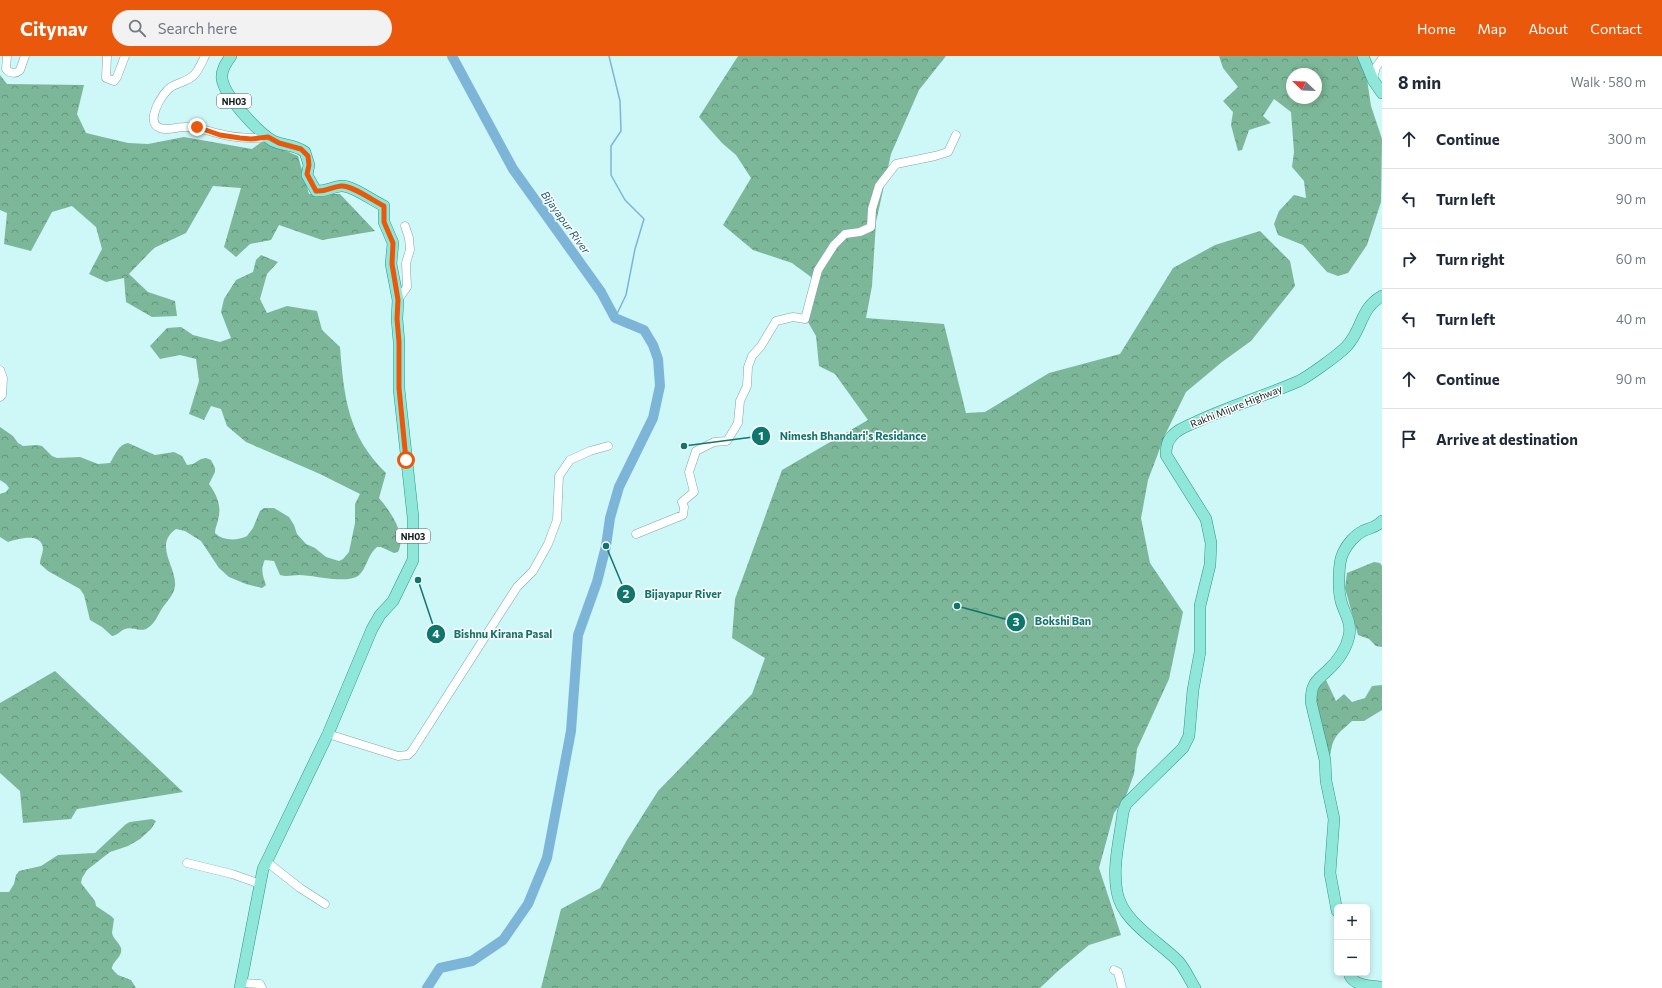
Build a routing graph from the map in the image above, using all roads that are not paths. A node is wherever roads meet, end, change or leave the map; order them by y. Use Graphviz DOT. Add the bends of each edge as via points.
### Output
graph roads {
  1 [pos="7,56"];
  2 [pos="25,56"];
  3 [pos="107,56"];
  4 [pos="126,56"];
  5 [pos="205,56"];
  6 [pos="231,56"];
  7 [pos="1363,56"];
  8 [pos="1382,59"];
  9 [pos="1373,80"];
  10 [pos="1382,93"];
  11 [pos="956,135"];
  12 [pos="268,137"];
  13 [pos="405,226"];
  14 [pos="1382,296"];
  15 [pos="398,300"];
  16 [pos="0,370"];
  17 [pos="0,397"];
  18 [pos="608,446"];
  19 [pos="1382,521"];
  20 [pos="636,534"];
  21 [pos="328,734"];
  22 [pos="267,862"];
  23 [pos="187,863"];
  24 [pos="260,884"];
  25 [pos="325,904"];
  26 [pos="1336,904"];
  27 [pos="1114,970"];
  28 [pos="1351,976"];
  29 [pos="240,985"];
  30 [pos="1382,987"];
  31 [pos="262,988"];
  32 [pos="1122,988"];
  33 [pos="1195,988"];
  1 -- 2 [label="street" via="6,69 15,73 20,70"];
  3 -- 4 [label="street" via="106,78 114,81"];
  5 -- 12 [label="street" via="189,79 169,89 154,113 157,127 197,127 220,135 240,138"];
  6 -- 12 [label="main road, NH03" via="222,72 224,84 250,121"];
  7 -- 9 [label="main road"];
  8 -- 9 [label="street" via="1376,67"];
  9 -- 10 [label="main road"];
  11 -- 20 [label="street" via="948,152 896,164 879,186 872,209 871,227 845,234 834,245 818,270 805,320 792,317 776,321 752,356 748,367 747,386 740,402 738,423 727,441 714,442 696,451 689,472 694,492 682,502 683,515"];
  12 -- 15 [label="main road, NH03" via="305,152 309,165 307,174 316,191 324,192 342,186 354,189 384,206 384,222 393,243 392,264"];
  13 -- 15 [label="street" via="410,250 406,263 407,287"];
  14 -- 33 [label="main road, Rakhi Mijure Highway" via="1372,302 1366,310 1346,347 1306,377 1183,428 1173,434 1166,448 1166,455 1206,519 1211,544 1210,565 1200,606 1200,652 1193,690 1189,736 1183,748 1126,804 1116,882 1117,894 1126,913 1179,963"];
  15 -- 21 [label="main road, NH03" via="399,388 413,517 413,560 393,601 372,629"];
  16 -- 17 [label="street" via="3,378"];
  18 -- 21 [label="street" via="570,460 560,476 557,520 548,544 408,755 398,756"];
  19 -- 26 [label="main road" via="1359,533 1342,553 1340,595 1348,620 1349,635 1338,659 1314,684 1311,695 1334,819 1330,873"];
  21 -- 22 [label="main road, NH03"];
  22 -- 24 [label="main road, NH03"];
  22 -- 25 [label="street"];
  23 -- 24 [label="street"];
  24 -- 29 [label="main road, NH03"];
  27 -- 32 [label="street" via="1118,972"];
  28 -- 30 [label="main road" via="1357,983"];
  29 -- 31 [label="street" via="260,984"];
}
